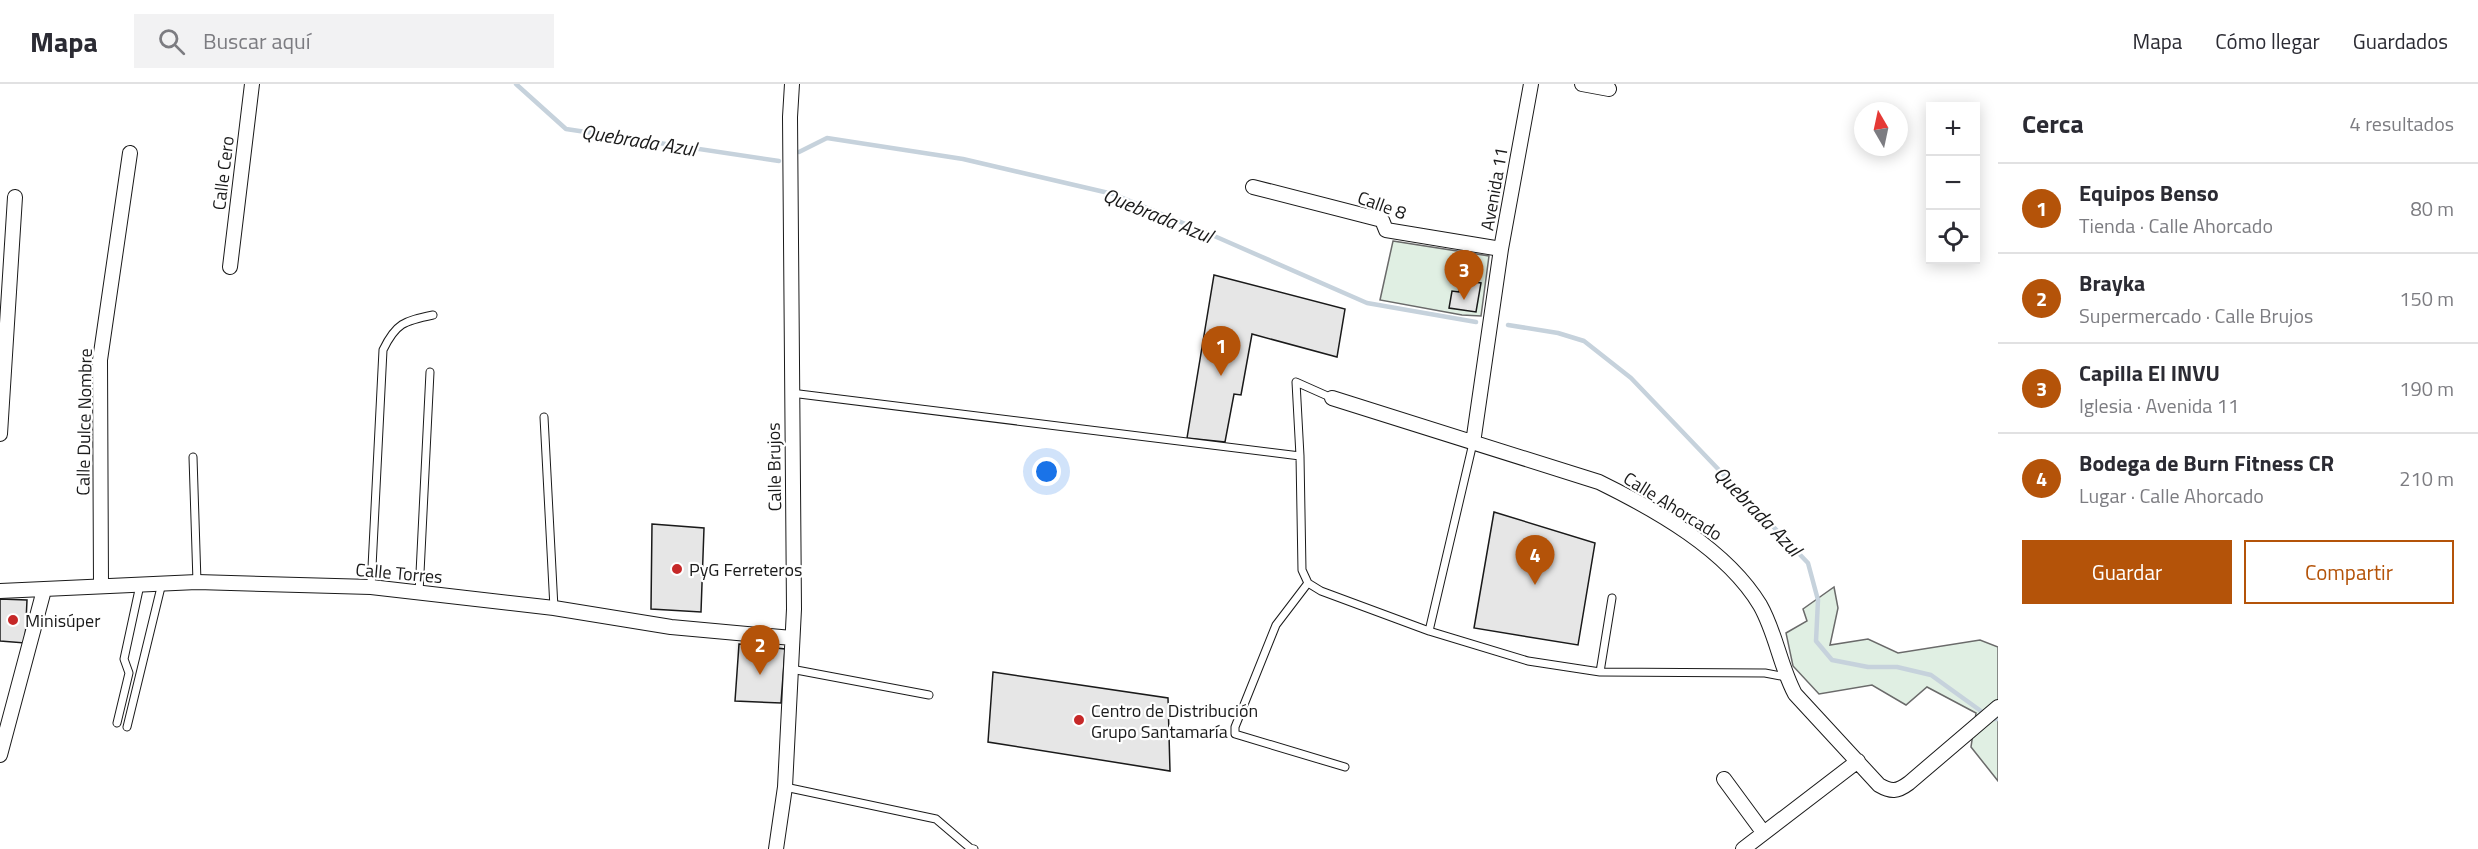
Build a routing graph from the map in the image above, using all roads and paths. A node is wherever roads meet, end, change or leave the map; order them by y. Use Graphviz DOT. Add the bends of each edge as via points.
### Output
graph roads {
  1 [pos="252,84"];
  2 [pos="792,84"];
  3 [pos="1531,84"];
  4 [pos="1582,84"];
  5 [pos="1609,88"];
  6 [pos="130,153"];
  7 [pos="1252,187"];
  8 [pos="15,196"];
  9 [pos="1501,249"];
  10 [pos="230,267"];
  11 [pos="433,315"];
  12 [pos="430,372"];
  13 [pos="791,393"];
  14 [pos="1332,398"];
  15 [pos="544,417"];
  16 [pos="0,434"];
  17 [pos="1473,442"];
  18 [pos="1300,456"];
  19 [pos="193,457"];
  20 [pos="197,582"];
  21 [pos="162,583"];
  22 [pos="1308,583"];
  23 [pos="140,585"];
  24 [pos="101,586"];
  25 [pos="371,588"];
  26 [pos="44,590"];
  27 [pos="0,591"];
  28 [pos="419,593"];
  29 [pos="1612,598"];
  30 [pos="554,608"];
  31 [pos="1429,631"];
  32 [pos="792,638"];
  33 [pos="791,669"];
  34 [pos="1600,672"];
  35 [pos="1786,677"];
  36 [pos="929,695"];
  37 [pos="1996,709"];
  38 [pos="117,723"];
  39 [pos="127,727"];
  40 [pos="0,755"];
  41 [pos="1858,761"];
  42 [pos="1345,767"];
  43 [pos="1724,779"];
  44 [pos="785,787"];
  45 [pos="1763,832"];
  46 [pos="776,849"];
  47 [pos="974,849"];
  48 [pos="1743,849"];
  1 -- 10 [label="street, Calle Cero"];
  2 -- 13 [label="street, Calle Brujos"];
  3 -- 9 [label="street, Avenida 11"];
  4 -- 5 [label="street"];
  6 -- 24 [label="street, Calle Dulce Nombre" via="100,360"];
  7 -- 9 [label="street, Calle 8" via="1382,220 1386,230"];
  8 -- 16 [label="street"];
  9 -- 17 [label="street, Avenida 11"];
  11 -- 25 [label="lane" via="410,319 392,331 383,350"];
  12 -- 28 [label="lane"];
  13 -- 18 [label="lane"];
  13 -- 32 [label="street, Calle Brujos"];
  14 -- 17 [label="street, Calle Ahorcado"];
  14 -- 18 [label="lane" via="1296,382"];
  15 -- 30 [label="lane"];
  17 -- 31 [label="lane"];
  17 -- 35 [label="street, Calle Ahorcado" via="1599,482 1704,544 1725,562 1760,606 1775,637"];
  18 -- 22 [label="lane" via="1302,570"];
  19 -- 20 [label="lane"];
  20 -- 21 [label="street, Calle Torres"];
  20 -- 25 [label="street, Calle Torres"];
  21 -- 23 [label="street, Calle Torres"];
  21 -- 39 [label="lane"];
  22 -- 31 [label="lane"];
  22 -- 42 [label="lane" via="1276,625 1235,734"];
  23 -- 24 [label="street, Calle Torres"];
  23 -- 38 [label="lane" via="124,659 129,673"];
  24 -- 26 [label="street, Calle Torres"];
  25 -- 28 [label="street, Calle Torres"];
  26 -- 27 [label="street, Calle Torres"];
  26 -- 40 [label="street"];
  28 -- 30 [label="street, Calle Torres"];
  29 -- 34 [label="lane"];
  30 -- 32 [label="street, Calle Torres" via="671,627"];
  31 -- 34 [label="lane" via="1528,661"];
  32 -- 33 [label="street, Calle Brujos"];
  33 -- 36 [label="lane"];
  33 -- 44 [label="street, Calle Brujos"];
  34 -- 35 [label="lane" via="1765,673"];
  35 -- 41 [label="street, Calle Ahorcado" via="1807,709"];
  37 -- 41 [label="street, Calle Ahorcado" via="1899,790 1890,791 1879,785"];
  41 -- 45 [label="street"];
  43 -- 45 [label="street"];
  44 -- 46 [label="street, Calle Brujos"];
  44 -- 47 [label="lane" via="936,819"];
  45 -- 48 [label="street"];
}
